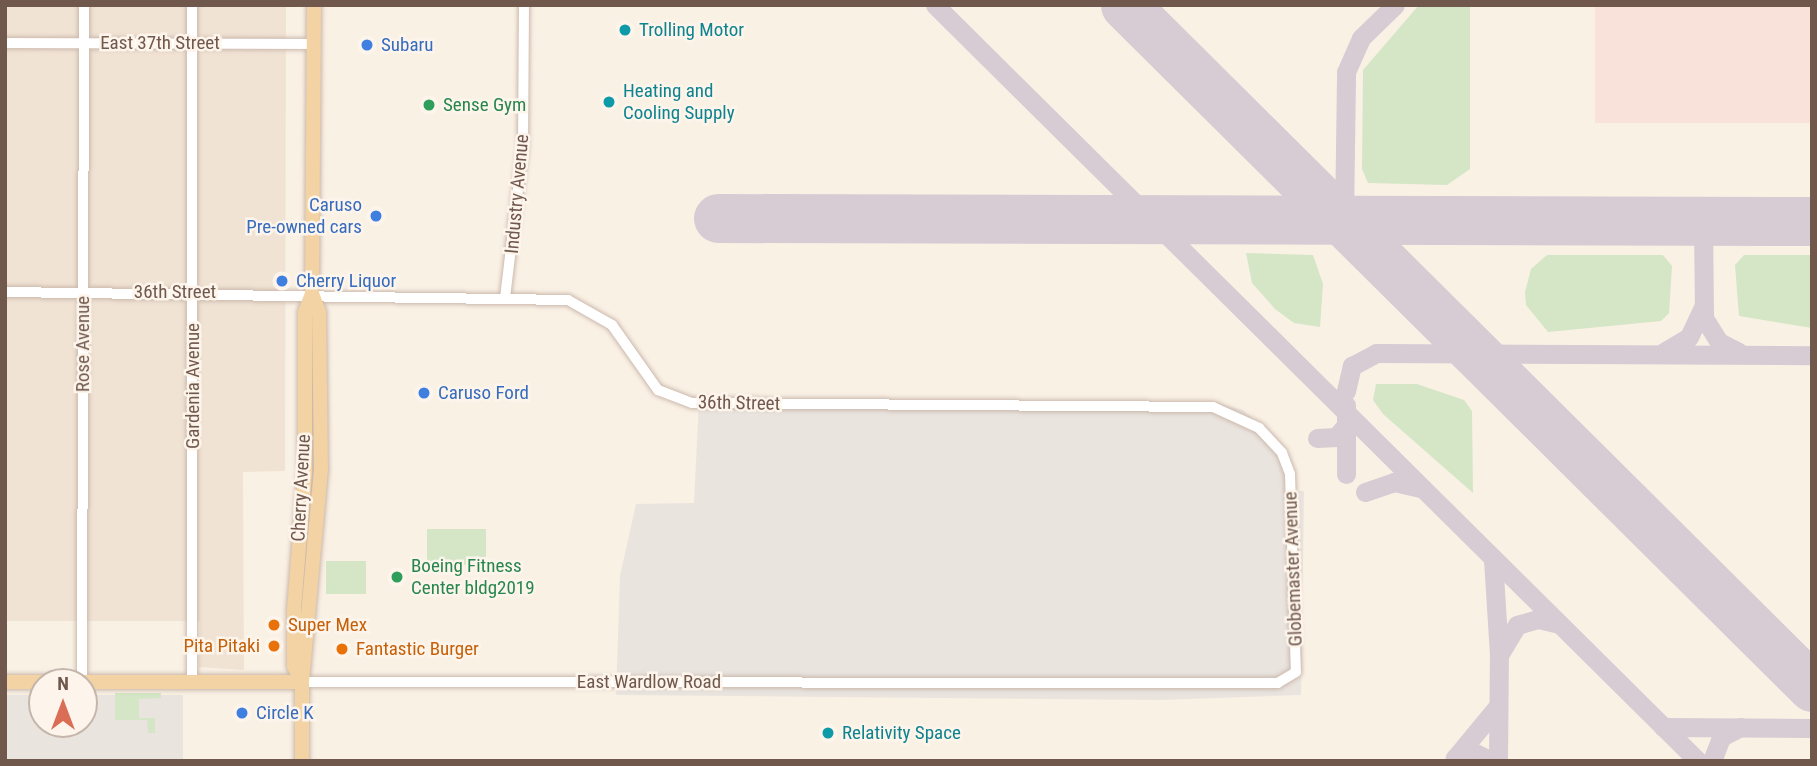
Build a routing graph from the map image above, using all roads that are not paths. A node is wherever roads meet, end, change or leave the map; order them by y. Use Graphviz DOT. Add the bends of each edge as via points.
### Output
graph roads {
  1 [pos="84,5"];
  2 [pos="192,5"];
  3 [pos="314,5"];
  4 [pos="524,5"];
  5 [pos="84,42"];
  6 [pos="5,43"];
  7 [pos="192,44"];
  8 [pos="314,44"];
  9 [pos="5,292"];
  10 [pos="83,292"];
  11 [pos="193,292"];
  12 [pos="312,294"];
  13 [pos="505,298"];
  14 [pos="1259,428"];
  15 [pos="82,668"];
  16 [pos="1292,677"];
  17 [pos="5,682"];
  18 [pos="28,682"];
  19 [pos="98,682"];
  20 [pos="192,682"];
  21 [pos="302,682"];
  22 [pos="303,761"];
  1 -- 5 [label="street, Rose Avenue"];
  2 -- 7 [label="street, Gardenia Avenue"];
  3 -- 8 [label="main road, Cherry Avenue"];
  4 -- 13 [label="street, Industry Avenue" via="523,147"];
  5 -- 6 [label="street, East 37th Street"];
  5 -- 7 [label="street, East 37th Street"];
  5 -- 10 [label="street, Rose Avenue"];
  7 -- 8 [label="street, East 37th Street"];
  7 -- 11 [label="street, Gardenia Avenue"];
  8 -- 12 [label="main road, Cherry Avenue"];
  9 -- 10 [label="street, 36th Street"];
  10 -- 11 [label="street, 36th Street"];
  10 -- 15 [label="street, Rose Avenue"];
  11 -- 12 [label="street, 36th Street"];
  11 -- 20 [label="street, Gardenia Avenue"];
  12 -- 13 [label="street, 36th Street"];
  12 -- 21 [label="main road, Cherry Avenue" via="319,312 321,470"];
  13 -- 14 [label="street, 36th Street" via="568,300 593,309 612,324 648,381 692,403 1213,407"];
  14 -- 16 [label="street, Globemaster Avenue" via="1282,453 1294,504"];
  16 -- 21 [label="street, East Wardlow Road" via="1278,683"];
  17 -- 18 [label="main road, East Wardlow Road"];
  19 -- 20 [label="main road, East Wardlow Road"];
  20 -- 21 [label="main road, East Wardlow Road"];
  21 -- 22 [label="main road, Cherry Avenue"];
}
